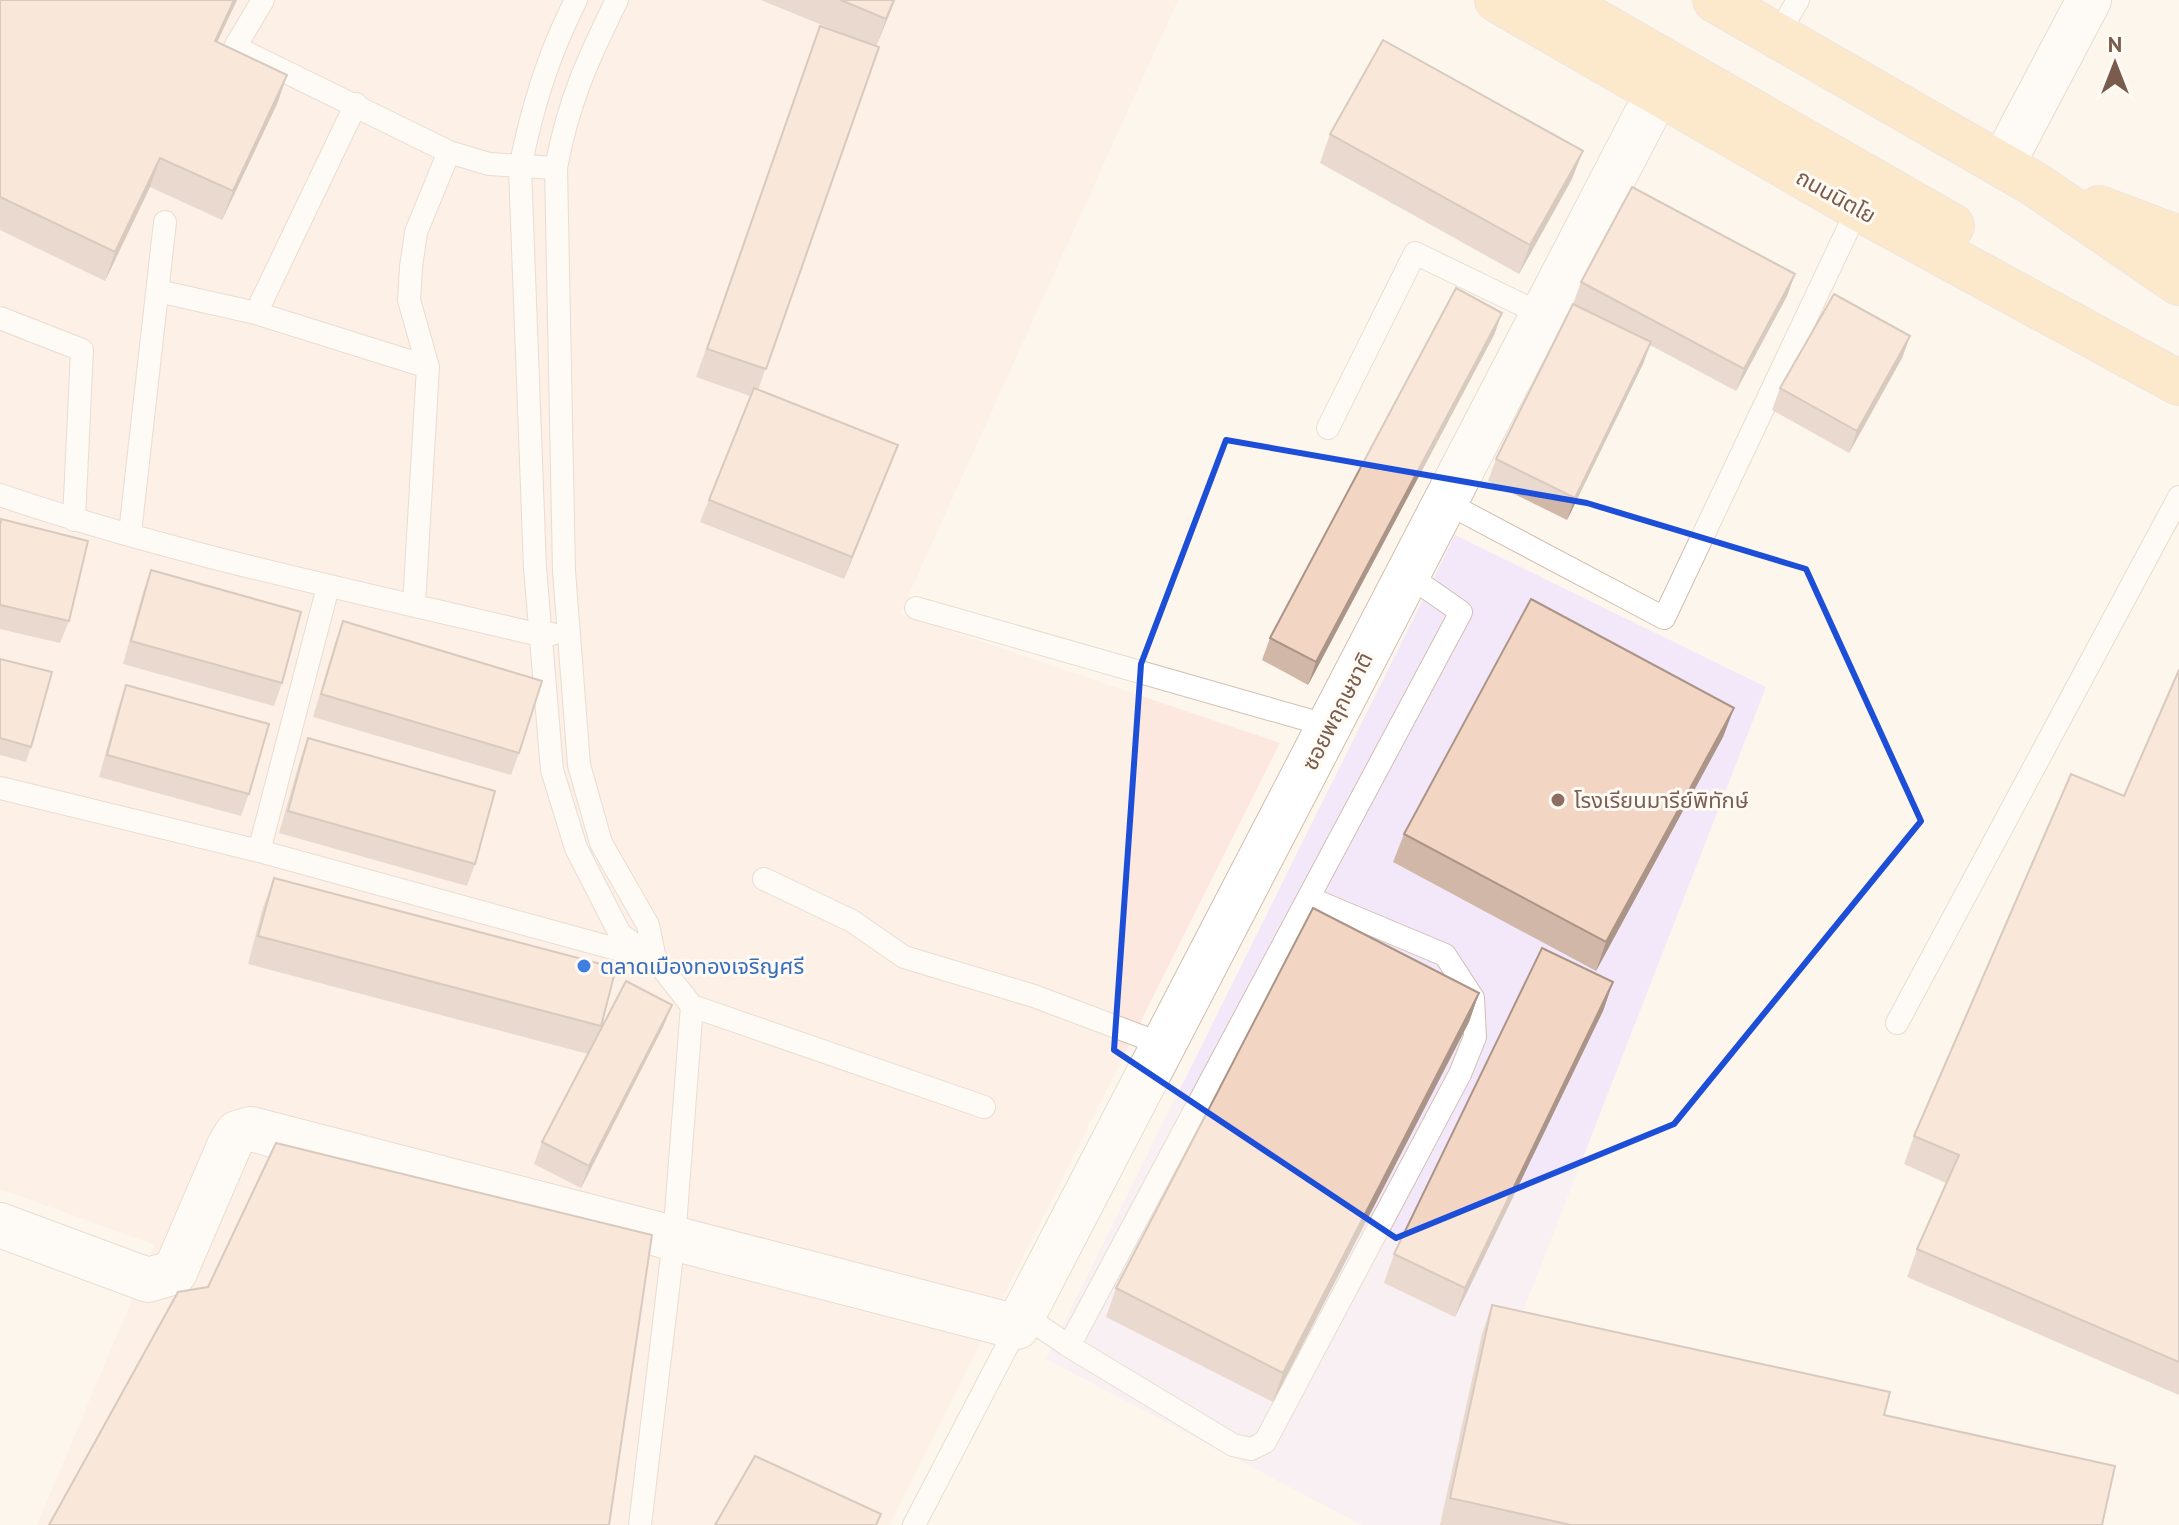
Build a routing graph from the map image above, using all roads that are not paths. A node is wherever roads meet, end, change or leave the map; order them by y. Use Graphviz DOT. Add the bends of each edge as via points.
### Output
graph roads {
  1 [pos="263,0"];
  2 [pos="576,0"];
  3 [pos="617,0"];
  4 [pos="1497,0"];
  5 [pos="1558,0"];
  6 [pos="1715,0"];
  7 [pos="2089,0"];
  8 [pos="1788,18"];
  9 [pos="1657,94"];
  10 [pos="356,104"];
  11 [pos="449,152"];
  12 [pos="520,168"];
  13 [pos="556,168"];
  14 [pos="2017,174"];
  15 [pos="1858,208"];
  16 [pos="165,222"];
  17 [pos="2179,238"];
  18 [pos="2179,283"];
  19 [pos="158,291"];
  20 [pos="256,313"];
  21 [pos="1543,315"];
  22 [pos="0,318"];
  23 [pos="2116,347"];
  24 [pos="428,367"];
  25 [pos="2179,383"];
  26 [pos="1328,428"];
  27 [pos="0,495"];
  28 [pos="2179,497"];
  29 [pos="1445,502"];
  30 [pos="74,520"];
  31 [pos="130,533"];
  32 [pos="1408,575"];
  33 [pos="328,587"];
  34 [pos="414,605"];
  35 [pos="916,608"];
  36 [pos="568,632"];
  37 [pos="540,635"];
  38 [pos="1329,726"];
  39 [pos="0,788"];
  40 [pos="259,851"];
  41 [pos="764,879"];
  42 [pos="1309,898"];
  43 [pos="655,959"];
  44 [pos="692,1006"];
  45 [pos="1897,1023"];
  46 [pos="1164,1045"];
  47 [pos="984,1107"];
  48 [pos="0,1225"];
  49 [pos="674,1239"];
  50 [pos="1020,1321"];
  51 [pos="1069,1346"];
  52 [pos="640,1525"];
  53 [pos="914,1525"];
  1 -- 10 [label="lane" via="235,47"];
  2 -- 12 [label="lane" via="537,91"];
  3 -- 13 [label="lane" via="566,115"];
  4 -- 9 [label="main road, ถนนนิตโย"];
  5 -- 23 [label="main road" via="2072,294"];
  6 -- 8 [label="main road"];
  7 -- 14 [label="street"];
  8 -- 14 [label="main road"];
  9 -- 15 [label="main road, ถนนนิตโย"];
  9 -- 21 [label="street, ซอยพฤกษชาติ"];
  10 -- 11 [label="lane"];
  10 -- 20 [label="lane"];
  11 -- 12 [label="lane"];
  11 -- 24 [label="lane" via="416,232 411,267 409,300"];
  12 -- 13 [label="lane"];
  12 -- 37 [label="lane"];
  13 -- 36 [label="lane"];
  14 -- 17 [label="main road"];
  14 -- 18 [label="main road"];
  15 -- 23 [label="main road, ถนนนิตโย"];
  15 -- 29 [label="lane" via="1664,618"];
  16 -- 19 [label="lane"];
  19 -- 20 [label="lane"];
  19 -- 31 [label="lane"];
  20 -- 24 [label="lane"];
  21 -- 26 [label="lane" via="1415,253"];
  21 -- 29 [label="street, ซอยพฤกษชาติ"];
  22 -- 30 [label="lane" via="82,350"];
  23 -- 25 [label="main road, ถนนนิตโย"];
  24 -- 34 [label="lane"];
  27 -- 30 [label="lane"];
  28 -- 45 [label="lane"];
  29 -- 32 [label="street, ซอยพฤกษชาติ"];
  30 -- 31 [label="lane"];
  31 -- 33 [label="lane"];
  32 -- 38 [label="street, ซอยพฤกษชาติ"];
  32 -- 42 [label="lane" via="1461,612"];
  33 -- 34 [label="lane"];
  33 -- 40 [label="lane"];
  34 -- 37 [label="lane"];
  35 -- 38 [label="lane"];
  36 -- 37 [label="lane"];
  36 -- 43 [label="lane" via="579,765 601,843 648,925"];
  37 -- 43 [label="lane" via="552,770 576,848 620,934"];
  38 -- 46 [label="street, ซอยพฤกษชาติ"];
  39 -- 40 [label="lane"];
  40 -- 43 [label="lane"];
  41 -- 46 [label="lane" via="852,921 904,957 1034,996"];
  42 -- 51 [label="lane"];
  42 -- 51 [label="lane" via="1445,955 1473,998 1475,1037 1265,1442 1251,1449 1233,1445"];
  43 -- 44 [label="lane"];
  44 -- 47 [label="lane"];
  44 -- 49 [label="lane"];
  46 -- 50 [label="street, ซอยพฤกษชาติ"];
  48 -- 49 [label="street" via="148,1280 161,1279 175,1272 230,1144 237,1133 251,1129"];
  49 -- 50 [label="street"];
  49 -- 52 [label="lane"];
  50 -- 51 [label="lane"];
  50 -- 53 [label="lane"];
}
